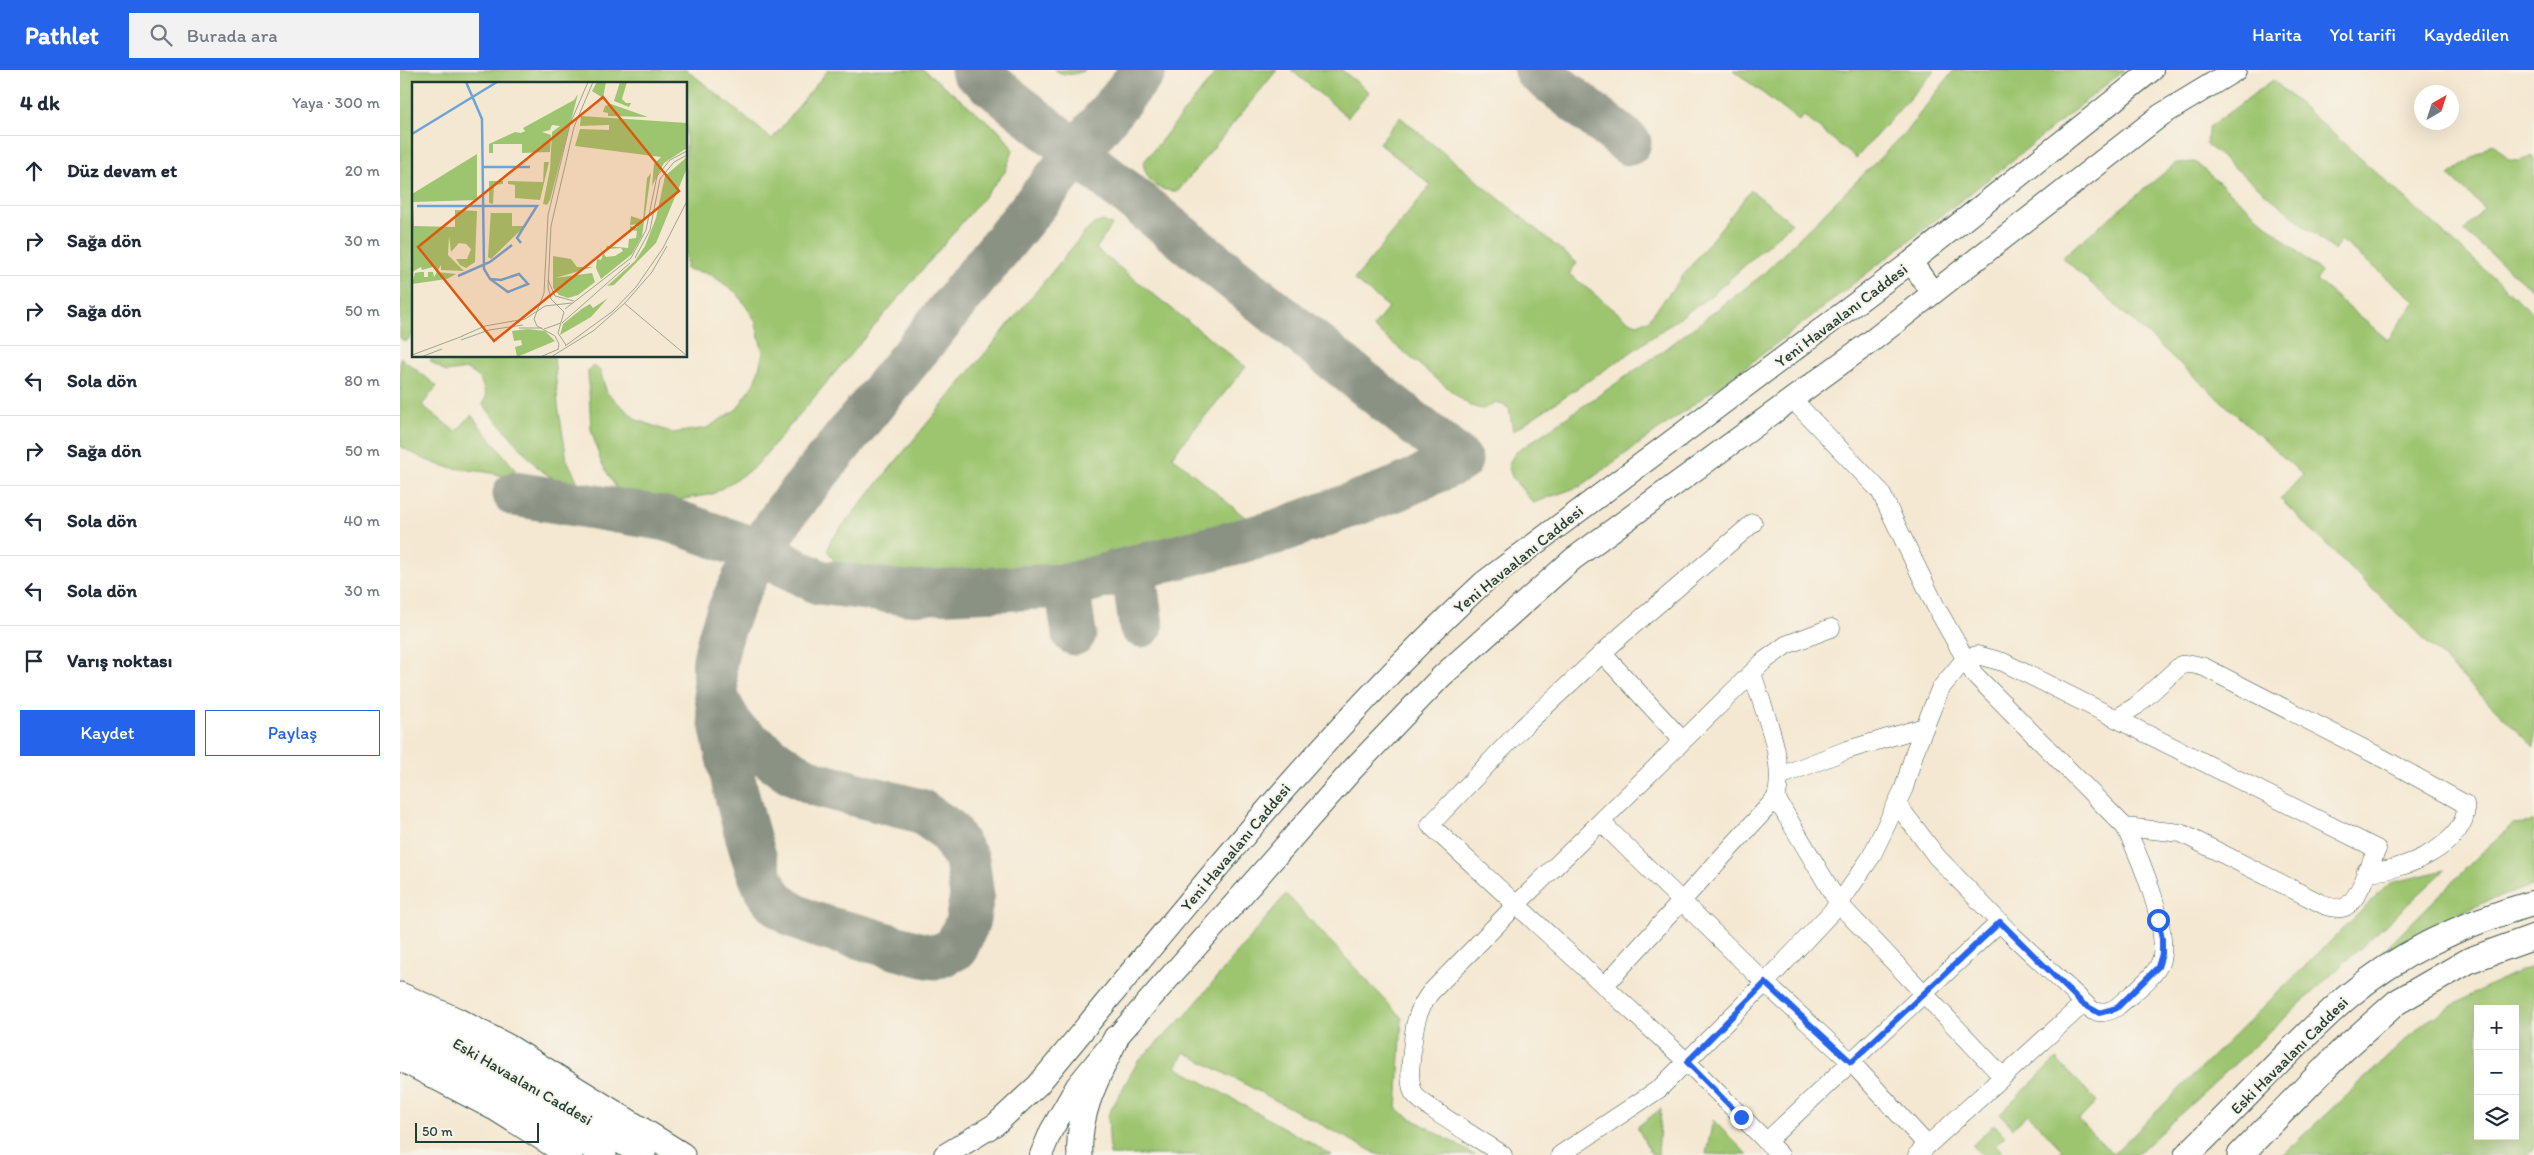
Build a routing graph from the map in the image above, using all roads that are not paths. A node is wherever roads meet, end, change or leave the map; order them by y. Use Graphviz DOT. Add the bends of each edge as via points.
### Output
graph roads {
  1 [pos="2152,70"];
  2 [pos="2235,70"];
  3 [pos="1911,262"];
  4 [pos="1933,293"];
  5 [pos="1770,369"];
  6 [pos="1792,399"];
  7 [pos="1753,523"];
  8 [pos="1831,628"];
  9 [pos="1602,653"];
  10 [pos="1965,659"];
  11 [pos="1752,673"];
  12 [pos="2117,718"];
  13 [pos="1924,727"];
  14 [pos="1683,741"];
  15 [pos="1780,776"];
  16 [pos="1776,798"];
  17 [pos="1897,804"];
  18 [pos="1601,822"];
  19 [pos="2125,827"];
  20 [pos="2366,871"];
  21 [pos="1681,900"];
  22 [pos="2534,903"];
  23 [pos="1839,904"];
  24 [pos="1516,905"];
  25 [pos="2000,922"];
  26 [pos="2534,937"];
  27 [pos="1765,983"];
  28 [pos="1604,986"];
  29 [pos="1924,994"];
  30 [pos="400,995"];
  31 [pos="2083,1004"];
  32 [pos="400,1014"];
  33 [pos="400,1037"];
  34 [pos="1116,1038"];
  35 [pos="400,1058"];
  36 [pos="1687,1062"];
  37 [pos="1851,1062"];
  38 [pos="2002,1076"];
  39 [pos="1766,1142"];
  40 [pos="1922,1150"];
  41 [pos="570,1155"];
  42 [pos="604,1155"];
  43 [pos="643,1155"];
  44 [pos="682,1155"];
  45 [pos="945,1155"];
  46 [pos="1041,1155"];
  47 [pos="1080,1155"];
  48 [pos="1503,1155"];
  49 [pos="1560,1155"];
  50 [pos="1780,1155"];
  51 [pos="2187,1155"];
  52 [pos="2240,1155"];
  1 -- 3 [label="main road, Yeni Havaalanı Caddesi"];
  2 -- 4 [label="main road" via="2160,115"];
  3 -- 4 [label="main road"];
  3 -- 5 [label="main road, Yeni Havaalanı Caddesi"];
  4 -- 6 [label="main road"];
  5 -- 6 [label="main road"];
  5 -- 45 [label="main road, Yeni Havaalanı Caddesi" via="1492,576 1421,640 1313,754 1038,1085 996,1124"];
  6 -- 10 [label="street" via="1880,491 1927,590"];
  6 -- 34 [label="main road" via="1572,559 1442,676 1352,770"];
  7 -- 9 [label="street"];
  8 -- 11 [label="street" via="1786,645"];
  9 -- 14 [label="street"];
  9 -- 24 [label="street" via="1524,727 1430,825"];
  10 -- 12 [label="street" via="1976,655 2003,662"];
  10 -- 13 [label="street" via="1940,689"];
  10 -- 19 [label="street" via="1974,674"];
  11 -- 14 [label="street"];
  11 -- 15 [label="street"];
  12 -- 20 [label="street" via="2377,849"];
  12 -- 20 [label="street" via="2136,706 2181,665 2204,666 2465,804 2465,817 2458,831 2423,858 2389,870"];
  13 -- 15 [label="street" via="1847,750"];
  13 -- 17 [label="street"];
  14 -- 18 [label="street"];
  15 -- 16 [label="street"];
  16 -- 21 [label="street"];
  16 -- 23 [label="street"];
  17 -- 23 [label="street" via="1872,857"];
  17 -- 25 [label="street" via="1937,857"];
  18 -- 21 [label="street"];
  18 -- 24 [label="street"];
  19 -- 20 [label="street" via="2181,833 2326,906 2341,908 2349,905 2358,894"];
  19 -- 31 [label="street" via="2151,890 2162,939 2162,954 2158,967 2117,1008 2099,1013"];
  21 -- 27 [label="street"];
  21 -- 28 [label="street"];
  22 -- 51 [label="highway, Eski Havaalanı Caddesi" via="2462,927 2383,971 2312,1030"];
  23 -- 27 [label="street"];
  23 -- 29 [label="street"];
  24 -- 28 [label="street"];
  24 -- 48 [label="street" via="1419,1008 1410,1077 1414,1094 1422,1101"];
  25 -- 29 [label="street"];
  25 -- 31 [label="street"];
  26 -- 52 [label="highway" via="2470,960 2397,1002 2342,1051"];
  27 -- 36 [label="street"];
  27 -- 37 [label="street"];
  28 -- 36 [label="street"];
  29 -- 37 [label="street"];
  29 -- 38 [label="street"];
  30 -- 44 [label="highway" via="508,1047"];
  31 -- 38 [label="street"];
  32 -- 43 [label="highway, Eski Havaalanı Caddesi" via="503,1066"];
  33 -- 42 [label="highway, Eski Havaalanı Caddesi" via="498,1088"];
  34 -- 46 [label="main road" via="1076,1086"];
  34 -- 47 [label="highway" via="1088,1096 1079,1138"];
  35 -- 41 [label="highway" via="497,1109"];
  36 -- 39 [label="street"];
  36 -- 49 [label="street" via="1659,1089"];
  37 -- 39 [label="street"];
  37 -- 40 [label="street"];
  38 -- 40 [label="street"];
  39 -- 50 [label="street"];
}
